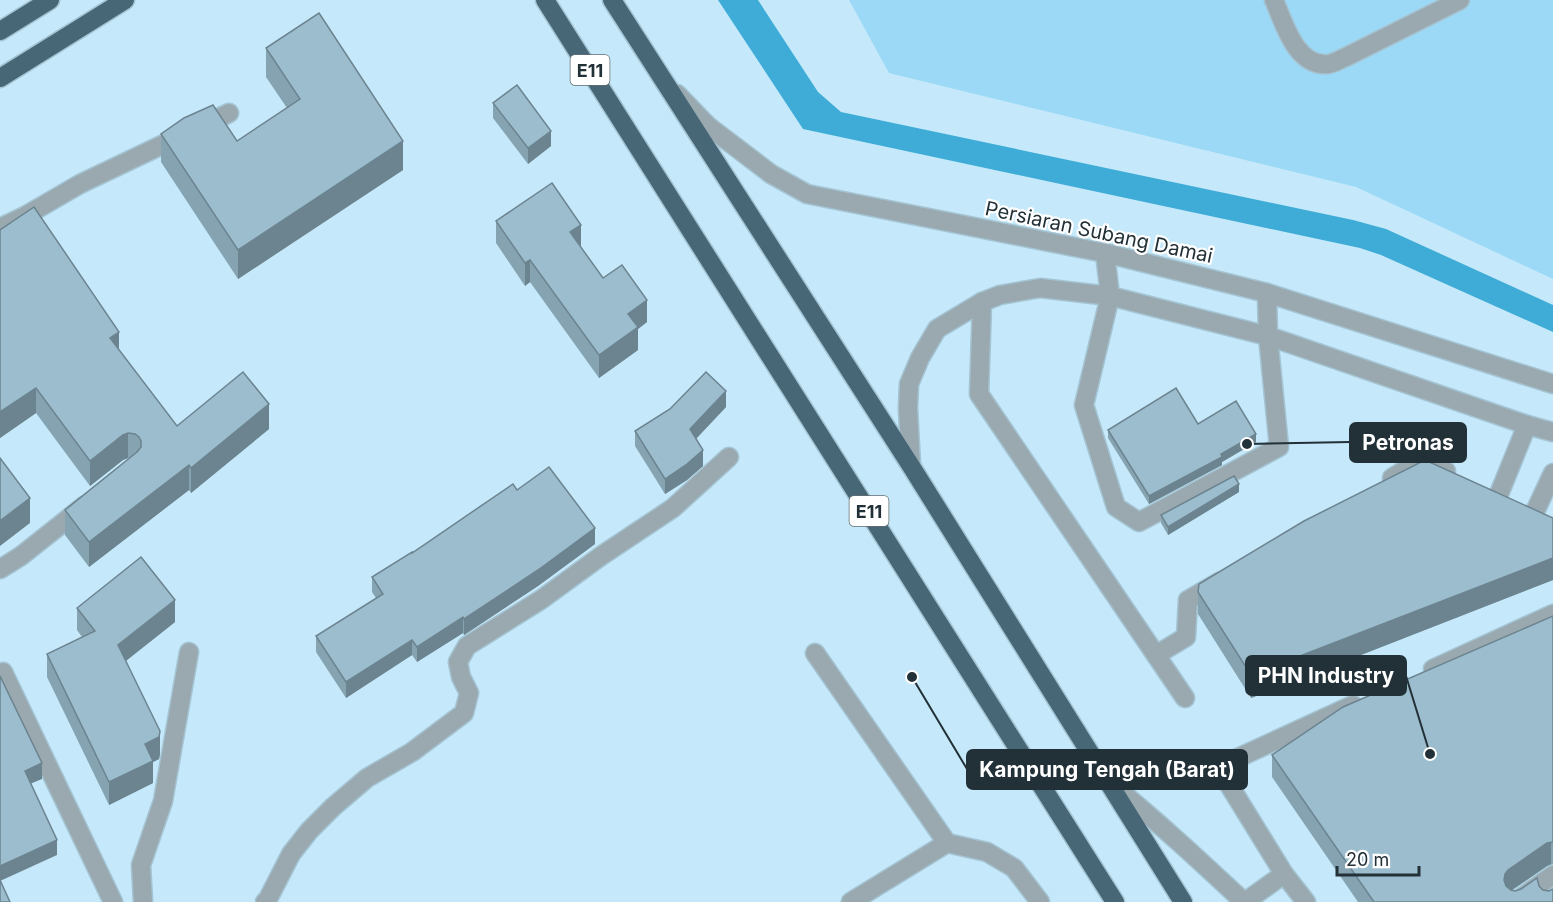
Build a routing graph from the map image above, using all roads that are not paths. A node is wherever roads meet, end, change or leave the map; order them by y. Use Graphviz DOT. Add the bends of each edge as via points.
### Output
graph roads {
  1 [pos="50,0"];
  2 [pos="125,0"];
  3 [pos="537,0"];
  4 [pos="545,0"];
  5 [pos="612,0"];
  6 [pos="1274,0"];
  7 [pos="1460,0"];
  8 [pos="559,20"];
  9 [pos="0,31"];
  10 [pos="0,78"];
  11 [pos="663,80"];
  12 [pos="229,112"];
  13 [pos="0,228"];
  14 [pos="1105,254"];
  15 [pos="1267,293"];
  16 [pos="1110,296"];
  17 [pos="982,302"];
  18 [pos="1268,336"];
  19 [pos="1553,384"];
  20 [pos="1527,425"];
  21 [pos="1553,432"];
  22 [pos="729,457"];
  23 [pos="911,466"];
  24 [pos="1553,473"];
  25 [pos="1465,482"];
  26 [pos="1382,484"];
  27 [pos="94,498"];
  28 [pos="0,569"];
  29 [pos="1229,576"];
  30 [pos="1553,614"];
  31 [pos="189,652"];
  32 [pos="815,653"];
  33 [pos="1156,655"];
  34 [pos="3,672"];
  35 [pos="1413,678"];
  36 [pos="1185,698"];
  37 [pos="1369,698"];
  38 [pos="1106,780"];
  39 [pos="947,843"];
  40 [pos="1284,874"];
  41 [pos="1553,875"];
  42 [pos="113,902"];
  43 [pos="143,902"];
  44 [pos="265,902"];
  45 [pos="851,902"];
  46 [pos="1040,902"];
  47 [pos="1115,902"];
  48 [pos="1183,902"];
  49 [pos="1244,902"];
  50 [pos="1306,902"];
  51 [pos="1515,902"];
  1 -- 9 [label="highway"];
  2 -- 10 [label="highway"];
  3 -- 8 [label="highway"];
  4 -- 8 [label="highway, E11"];
  5 -- 11 [label="highway"];
  6 -- 7 [label="street" via="1292,42 1302,54 1313,63 1329,64"];
  8 -- 47 [label="highway, E11"];
  11 -- 14 [label="street, Persiaran Subang Damai" via="708,126 771,174 807,194"];
  11 -- 23 [label="highway"];
  12 -- 13 [label="street" via="80,184"];
  14 -- 15 [label="street, Persiaran Subang Damai"];
  14 -- 16 [label="street"];
  15 -- 18 [label="street"];
  15 -- 19 [label="street, Persiaran Subang Damai"];
  16 -- 17 [label="street" via="1040,288"];
  16 -- 18 [label="street"];
  16 -- 18 [label="street" via="1084,405 1116,507 1139,522 1279,447"];
  17 -- 23 [label="street" via="937,329 920,358 909,384"];
  17 -- 33 [label="street" via="979,394"];
  18 -- 20 [label="street"];
  20 -- 21 [label="street"];
  20 -- 24 [label="street" via="1492,496 1538,521"];
  22 -- 44 [label="street" via="673,508 467,646 458,662 469,693 464,713 412,752 367,778 333,807 291,854"];
  23 -- 38 [label="highway"];
  25 -- 26 [label="street" via="1423,459"];
  27 -- 28 [label="street"];
  29 -- 33 [label="street" via="1188,600 1186,637"];
  30 -- 35 [label="street"];
  31 -- 43 [label="street" via="163,801 141,865"];
  32 -- 39 [label="street"];
  33 -- 36 [label="street"];
  34 -- 42 [label="street"];
  37 -- 40 [label="street" via="1218,767"];
  38 -- 48 [label="highway"];
  38 -- 49 [label="street"];
  39 -- 45 [label="street"];
  39 -- 46 [label="street" via="987,852 1014,868"];
  40 -- 49 [label="street"];
  40 -- 50 [label="street"];
  41 -- 51 [label="street"];
}
